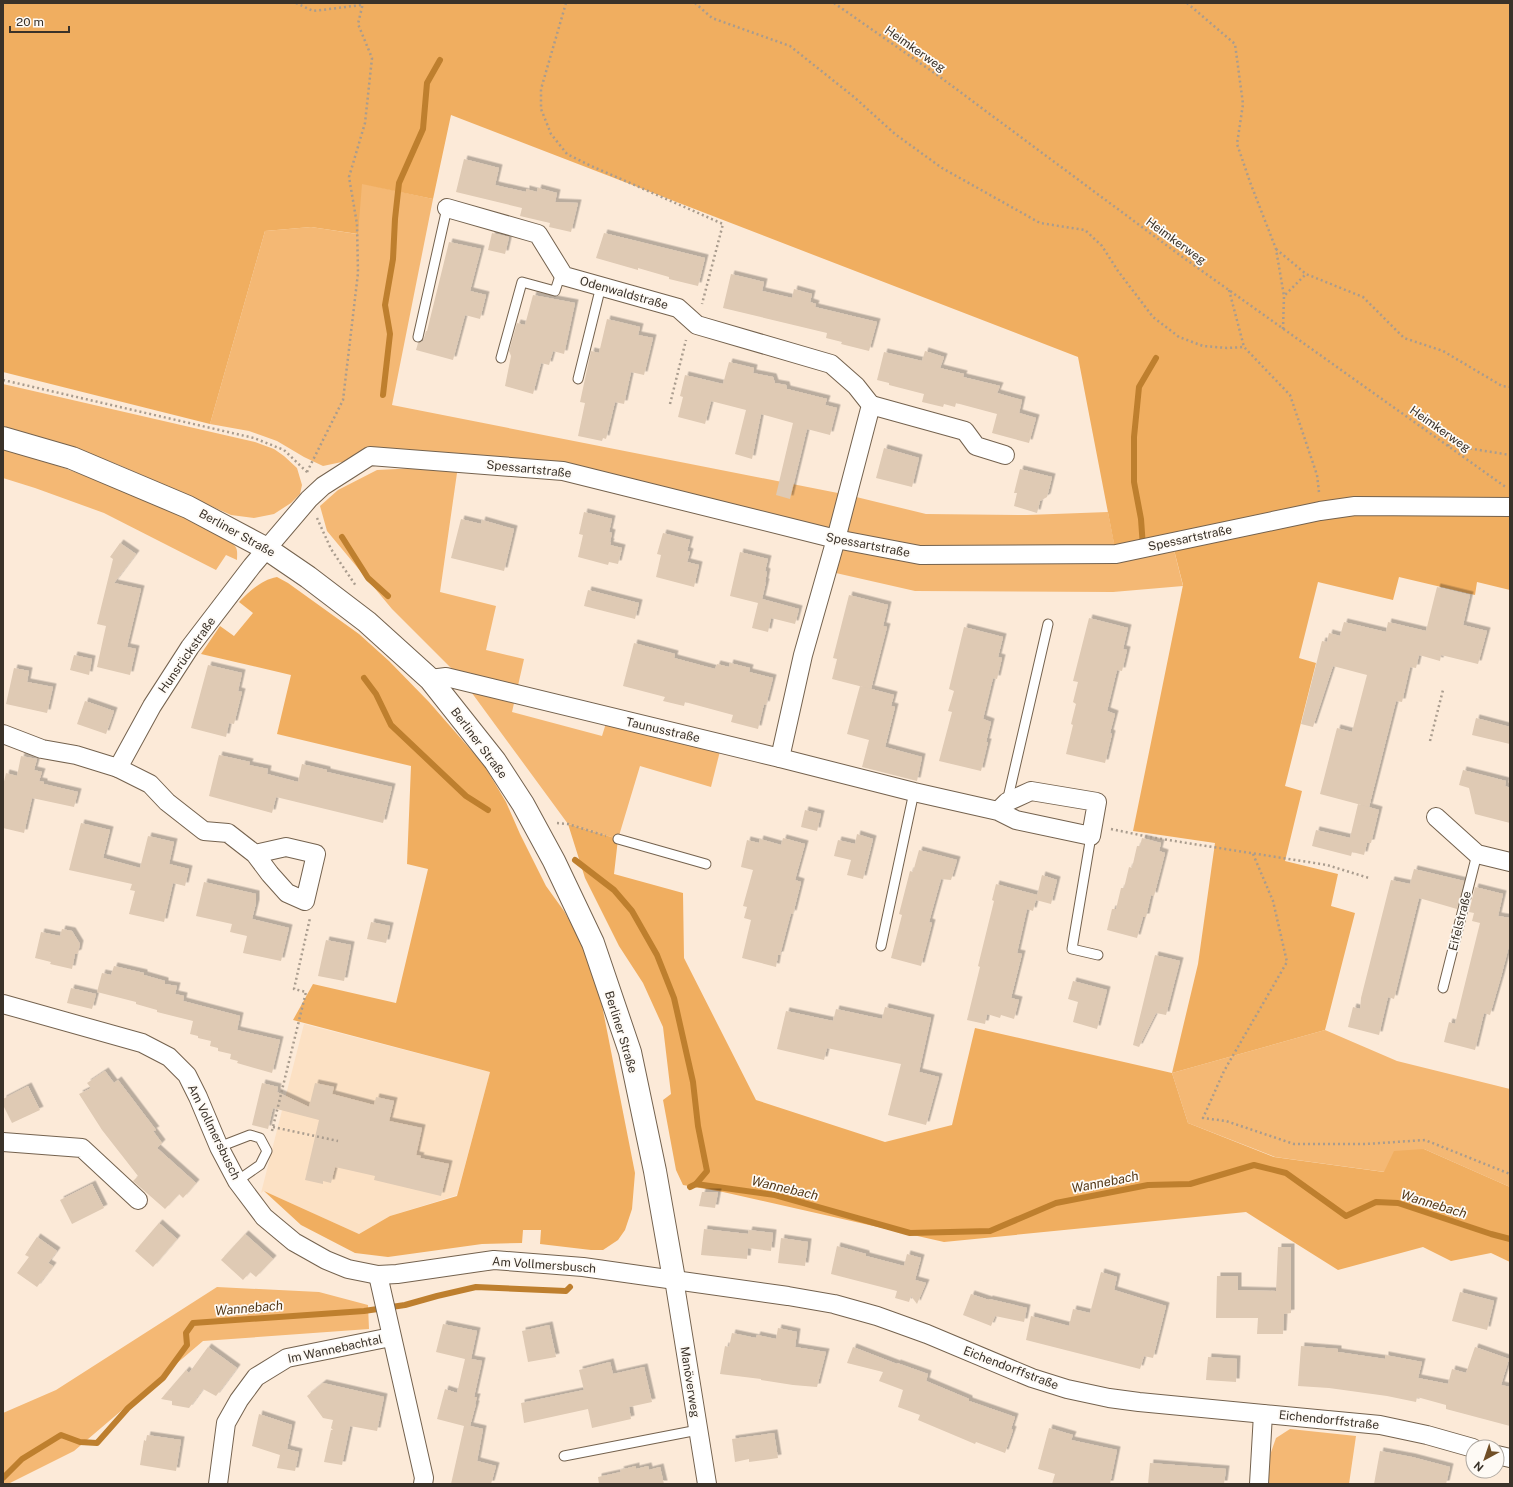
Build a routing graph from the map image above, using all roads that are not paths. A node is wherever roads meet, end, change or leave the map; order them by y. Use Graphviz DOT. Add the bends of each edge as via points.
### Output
graph roads {
  1 [pos="447,208"];
  2 [pos="564,276"];
  3 [pos="602,286"];
  4 [pos="418,336"];
  5 [pos="501,358"];
  6 [pos="578,379"];
  7 [pos="871,405"];
  8 [pos="3,438"];
  9 [pos="1005,455"];
  10 [pos="1510,507"];
  11 [pos="836,539"];
  12 [pos="267,548"];
  13 [pos="1048,624"];
  14 [pos="430,679"];
  15 [pos="3,734"];
  16 [pos="780,758"];
  17 [pos="118,768"];
  18 [pos="914,792"];
  19 [pos="1002,807"];
  20 [pos="1436,817"];
  21 [pos="1092,831"];
  22 [pos="618,840"];
  23 [pos="256,854"];
  24 [pos="1477,854"];
  25 [pos="1510,862"];
  26 [pos="706,864"];
  27 [pos="881,946"];
  28 [pos="1098,955"];
  29 [pos="1443,988"];
  30 [pos="3,1004"];
  31 [pos="3,1142"];
  32 [pos="219,1147"];
  33 [pos="237,1182"];
  34 [pos="138,1200"];
  35 [pos="378,1275"];
  36 [pos="674,1279"];
  37 [pos="389,1329"];
  38 [pos="1263,1414"];
  39 [pos="698,1430"];
  40 [pos="1465,1446"];
  41 [pos="564,1456"];
  42 [pos="218,1484"];
  43 [pos="423,1484"];
  44 [pos="706,1484"];
  45 [pos="1259,1484"];
  1 -- 2 [label="street, Odenwaldstraße" via="538,234"];
  1 -- 4 [label="lane"];
  2 -- 3 [label="street, Odenwaldstraße"];
  2 -- 5 [label="lane" via="559,279 555,291 522,282"];
  3 -- 6 [label="lane"];
  3 -- 7 [label="street, Odenwaldstraße" via="678,308 694,323 831,364 856,386"];
  7 -- 9 [label="street" via="965,431 976,446"];
  7 -- 11 [label="street"];
  8 -- 12 [label="street, Berliner Straße" via="72,458 188,506"];
  10 -- 11 [label="street, Spessartstraße" via="1355,506 1116,554 920,555"];
  11 -- 12 [label="street, Spessartstraße" via="563,471 370,456 323,486"];
  11 -- 16 [label="street" via="803,655"];
  12 -- 14 [label="street, Berliner Straße" via="367,622"];
  12 -- 17 [label="street, Hunsrückstraße" via="190,647 152,706"];
  13 -- 19 [label="lane"];
  14 -- 16 [label="street, Taunusstraße" via="446,677"];
  14 -- 36 [label="street, Berliner Straße" via="495,761 522,804 564,880 593,943 630,1052"];
  15 -- 17 [label="street" via="42,749 76,755"];
  16 -- 18 [label="street, Taunusstraße"];
  17 -- 23 [label="street" via="150,784 167,802 204,831 228,833"];
  18 -- 19 [label="street, Taunusstraße"];
  18 -- 27 [label="lane"];
  19 -- 21 [label="street, Taunusstraße" via="1016,820"];
  19 -- 21 [label="street" via="1032,791 1098,802"];
  20 -- 24 [label="street"];
  21 -- 28 [label="lane" via="1072,949"];
  22 -- 26 [label="lane"];
  23 -- 23 [label="street" via="287,893 305,901 316,854 286,848"];
  24 -- 25 [label="street"];
  24 -- 29 [label="lane, Eifelstraße"];
  30 -- 32 [label="street, Am Vollmersbusch" via="142,1043 169,1057 187,1075"];
  31 -- 34 [label="street" via="82,1148"];
  32 -- 33 [label="street, Am Vollmersbusch"];
  32 -- 33 [label="lane" via="250,1135 260,1138 267,1150 260,1165"];
  33 -- 35 [label="street, Am Vollmersbusch" via="264,1217 294,1242 348,1269"];
  35 -- 36 [label="street, Am Vollmersbusch" via="494,1260 583,1267"];
  35 -- 37 [label="street, Im Wannebachtal"];
  36 -- 38 [label="street, Eichendorffstraße" via="834,1304 877,1316 1032,1378 1067,1389 1139,1402"];
  36 -- 39 [label="street, Manöverweg"];
  37 -- 42 [label="street, Im Wannebachtal" via="287,1358 256,1377 226,1422"];
  37 -- 43 [label="street, Im Wannebachtal" via="424,1478"];
  38 -- 40 [label="street, Eichendorffstraße" via="1380,1425"];
  38 -- 45 [label="street"];
  39 -- 41 [label="lane"];
  39 -- 44 [label="street, Manöverweg"];
}
